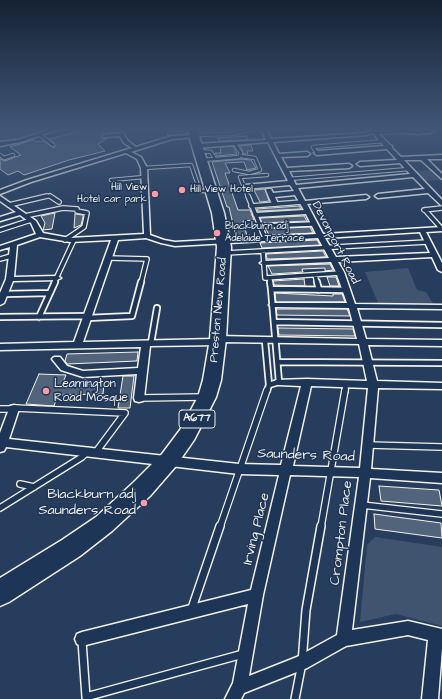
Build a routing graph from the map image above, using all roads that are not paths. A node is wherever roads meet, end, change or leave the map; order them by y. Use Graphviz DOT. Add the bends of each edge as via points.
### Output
graph roads {
  1 [pos="92,162"];
  2 [pos="141,162"];
  3 [pos="204,162"];
  4 [pos="257,162"];
  5 [pos="280,162"];
  6 [pos="385,162"];
  7 [pos="403,162"];
  8 [pos="427,162"];
  9 [pos="360,164"];
  10 [pos="349,166"];
  11 [pos="144,168"];
  12 [pos="409,169"];
  13 [pos="234,170"];
  14 [pos="285,170"];
  15 [pos="439,170"];
  16 [pos="414,175"];
  17 [pos="144,177"];
  18 [pos="442,177"];
  19 [pos="112,180"];
  20 [pos="269,185"];
  21 [pos="292,185"];
  22 [pos="245,187"];
  23 [pos="212,191"];
  24 [pos="428,191"];
  25 [pos="0,192"];
  26 [pos="271,195"];
  27 [pos="378,196"];
  28 [pos="366,197"];
  29 [pos="0,198"];
  30 [pos="59,202"];
  31 [pos="302,202"];
  32 [pos="275,204"];
  33 [pos="442,204"];
  34 [pos="9,205"];
  35 [pos="251,206"];
  36 [pos="442,208"];
  37 [pos="307,212"];
  38 [pos="23,214"];
  39 [pos="256,215"];
  40 [pos="0,219"];
  41 [pos="31,220"];
  42 [pos="313,224"];
  43 [pos="262,226"];
  44 [pos="442,229"];
  45 [pos="0,230"];
  46 [pos="422,230"];
  47 [pos="40,235"];
  48 [pos="147,236"];
  49 [pos="320,236"];
  50 [pos="115,238"];
  51 [pos="265,238"];
  52 [pos="65,240"];
  53 [pos="74,240"];
  54 [pos="427,242"];
  55 [pos="14,244"];
  56 [pos="224,247"];
  57 [pos="0,248"];
  58 [pos="326,248"];
  59 [pos="263,251"];
  60 [pos="433,255"];
  61 [pos="11,256"];
  62 [pos="109,258"];
  63 [pos="0,259"];
  64 [pos="333,259"];
  65 [pos="264,263"];
  66 [pos="442,269"];
  67 [pos="340,273"];
  68 [pos="316,275"];
  69 [pos="57,278"];
  70 [pos="270,278"];
  71 [pos="10,279"];
  72 [pos="271,289"];
  73 [pos="319,290"];
  74 [pos="347,290"];
  75 [pos="50,293"];
  76 [pos="4,294"];
  77 [pos="0,303"];
  78 [pos="273,305"];
  79 [pos="353,306"];
  80 [pos="442,307"];
  81 [pos="157,308"];
  82 [pos="39,317"];
  83 [pos="88,317"];
  84 [pos="0,318"];
  85 [pos="274,322"];
  86 [pos="358,324"];
  87 [pos="442,325"];
  88 [pos="218,341"];
  89 [pos="265,341"];
  90 [pos="276,341"];
  91 [pos="363,341"];
  92 [pos="148,343"];
  93 [pos="442,343"];
  94 [pos="78,344"];
  95 [pos="0,347"];
  96 [pos="57,359"];
  97 [pos="278,362"];
  98 [pos="368,363"];
  99 [pos="442,363"];
  100 [pos="142,370"];
  101 [pos="279,382"];
  102 [pos="307,382"];
  103 [pos="346,382"];
  104 [pos="269,384"];
  105 [pos="373,384"];
  106 [pos="442,386"];
  107 [pos="207,397"];
  108 [pos="139,398"];
  109 [pos="15,408"];
  110 [pos="0,409"];
  111 [pos="1,445"];
  112 [pos="368,445"];
  113 [pos="442,447"];
  114 [pos="92,452"];
  115 [pos="169,460"];
  116 [pos="239,469"];
  117 [pos="287,471"];
  118 [pos="331,472"];
  119 [pos="365,473"];
  120 [pos="442,478"];
  121 [pos="20,484"];
  122 [pos="34,487"];
  123 [pos="361,505"];
  124 [pos="0,508"];
  125 [pos="442,514"];
  126 [pos="0,593"];
  127 [pos="256,595"];
  128 [pos="191,612"];
  129 [pos="439,635"];
  130 [pos="82,639"];
  131 [pos="344,639"];
  132 [pos="246,653"];
  133 [pos="302,663"];
  134 [pos="240,685"];
  135 [pos="233,699"];
  136 [pos="295,699"];
  137 [pos="430,699"];
  1 -- 25 [label="street"];
  2 -- 11 [label="street"];
  3 -- 23 [label="highway, Preston New Road / A677"];
  4 -- 13 [label="lane" via="260,170 249,173"];
  5 -- 14 [label="street, Devonport Road"];
  6 -- 9 [label="street"];
  7 -- 12 [label="street"];
  8 -- 15 [label="street"];
  10 -- 14 [label="street"];
  11 -- 17 [label="street"];
  11 -- 23 [label="lane" via="191,166 200,191"];
  12 -- 16 [label="street"];
  12 -- 21 [label="lane"];
  14 -- 21 [label="street, Devonport Road"];
  15 -- 18 [label="street"];
  16 -- 21 [label="street"];
  16 -- 24 [label="street"];
  17 -- 19 [label="lane"];
  17 -- 48 [label="street"];
  20 -- 21 [label="street"];
  20 -- 22 [label="street"];
  20 -- 22 [label="lane" via="267,174 240,177"];
  20 -- 26 [label="street"];
  21 -- 26 [label="street"];
  21 -- 31 [label="street, Devonport Road"];
  22 -- 35 [label="lane"];
  23 -- 56 [label="highway, Preston New Road / A677"];
  24 -- 27 [label="street"];
  24 -- 33 [label="street"];
  26 -- 32 [label="street"];
  28 -- 31 [label="street"];
  29 -- 34 [label="street"];
  30 -- 34 [label="lane" via="49,196"];
  31 -- 32 [label="lane"];
  31 -- 37 [label="street, Devonport Road"];
  32 -- 35 [label="lane"];
  34 -- 38 [label="street"];
  35 -- 39 [label="lane"];
  36 -- 44 [label="lane" via="424,210"];
  37 -- 39 [label="street"];
  37 -- 42 [label="street, Devonport Road"];
  38 -- 40 [label="street"];
  38 -- 41 [label="street"];
  38 -- 52 [label="lane" via="63,208 87,213 84,227"];
  39 -- 43 [label="lane"];
  41 -- 45 [label="lane"];
  41 -- 47 [label="street"];
  42 -- 43 [label="lane"];
  42 -- 49 [label="street, Devonport Road"];
  43 -- 51 [label="lane"];
  44 -- 46 [label="street"];
  46 -- 49 [label="street"];
  46 -- 54 [label="street"];
  47 -- 52 [label="street"];
  47 -- 55 [label="street"];
  48 -- 50 [label="street"];
  48 -- 56 [label="street" via="174,244"];
  49 -- 51 [label="street"];
  49 -- 58 [label="street, Devonport Road"];
  50 -- 53 [label="street"];
  50 -- 62 [label="street"];
  51 -- 56 [label="street"];
  52 -- 53 [label="street"];
  53 -- 69 [label="lane"];
  54 -- 58 [label="lane"];
  54 -- 60 [label="street"];
  55 -- 57 [label="street"];
  55 -- 61 [label="street"];
  56 -- 59 [label="lane"];
  56 -- 88 [label="highway, Preston New Road / A677"];
  58 -- 59 [label="lane"];
  58 -- 64 [label="street, Devonport Road"];
  59 -- 65 [label="lane"];
  60 -- 64 [label="street"];
  60 -- 66 [label="street"];
  61 -- 63 [label="lane"];
  61 -- 71 [label="street"];
  62 -- 83 [label="street"];
  62 -- 83 [label="lane" via="147,259 132,316"];
  64 -- 65 [label="street"];
  64 -- 67 [label="street, Devonport Road"];
  65 -- 70 [label="lane" via="265,278"];
  67 -- 68 [label="lane"];
  67 -- 74 [label="street, Devonport Road"];
  68 -- 70 [label="lane"];
  68 -- 73 [label="lane"];
  69 -- 71 [label="street"];
  69 -- 75 [label="lane"];
  70 -- 72 [label="lane"];
  71 -- 76 [label="street"];
  72 -- 73 [label="lane"];
  72 -- 78 [label="lane"];
  73 -- 74 [label="lane"];
  74 -- 79 [label="street, Devonport Road"];
  75 -- 76 [label="lane"];
  75 -- 82 [label="lane"];
  76 -- 77 [label="street"];
  78 -- 79 [label="street"];
  78 -- 85 [label="lane"];
  79 -- 80 [label="street"];
  79 -- 86 [label="street, Devonport Road"];
  81 -- 92 [label="lane"];
  82 -- 83 [label="lane"];
  82 -- 84 [label="lane"];
  83 -- 94 [label="street"];
  85 -- 86 [label="lane"];
  85 -- 90 [label="lane"];
  86 -- 87 [label="lane"];
  86 -- 91 [label="street, Devonport Road"];
  88 -- 89 [label="street"];
  88 -- 92 [label="street"];
  88 -- 107 [label="highway, Preston New Road / A677"];
  89 -- 90 [label="street"];
  89 -- 104 [label="lane"];
  90 -- 91 [label="street"];
  90 -- 97 [label="lane"];
  91 -- 93 [label="street"];
  91 -- 98 [label="street, Devonport Road"];
  92 -- 94 [label="street"];
  92 -- 100 [label="street"];
  94 -- 95 [label="street"];
  96 -- 100 [label="street" via="64,368 83,374"];
  97 -- 98 [label="lane"];
  97 -- 101 [label="lane"];
  98 -- 99 [label="lane"];
  98 -- 105 [label="street, Devonport Road"];
  100 -- 108 [label="street"];
  101 -- 102 [label="street"];
  101 -- 104 [label="lane"];
  102 -- 103 [label="street"];
  102 -- 117 [label="street, Irving Place"];
  103 -- 105 [label="street"];
  103 -- 118 [label="lane"];
  104 -- 116 [label="lane"];
  105 -- 106 [label="street"];
  105 -- 112 [label="street, Crompton Place"];
  107 -- 108 [label="lane"];
  107 -- 115 [label="highway, Preston New Road / A677" via="187,435"];
  109 -- 110 [label="lane"];
  109 -- 111 [label="street"];
  109 -- 114 [label="lane" via="125,413"];
  111 -- 114 [label="street, Saunders Road"];
  112 -- 113 [label="lane"];
  112 -- 119 [label="street, Crompton Place"];
  114 -- 115 [label="street, Saunders Road"];
  114 -- 122 [label="lane"];
  115 -- 116 [label="street, Saunders Road"];
  115 -- 126 [label="highway, Preston New Road / A677" via="104,524"];
  116 -- 117 [label="street, Saunders Road"];
  116 -- 128 [label="lane"];
  117 -- 118 [label="street, Saunders Road"];
  117 -- 127 [label="street, Irving Place"];
  118 -- 119 [label="street, Saunders Road"];
  118 -- 133 [label="lane" via="306,610"];
  119 -- 120 [label="street, Saunders Road"];
  119 -- 123 [label="street, Crompton Place"];
  121 -- 122 [label="lane"];
  122 -- 124 [label="lane"];
  123 -- 125 [label="lane"];
  123 -- 131 [label="street, Crompton Place"];
  127 -- 128 [label="street"];
  127 -- 132 [label="street, Irving Place"];
  128 -- 130 [label="street"];
  129 -- 131 [label="street" via="408,628"];
  129 -- 137 [label="street"];
  130 -- 132 [label="lane" via="86,696"];
  131 -- 133 [label="street"];
  132 -- 134 [label="street, Irving Place"];
  133 -- 134 [label="street" via="246,685"];
  133 -- 136 [label="lane"];
  134 -- 135 [label="street, Irving Place"];
}
